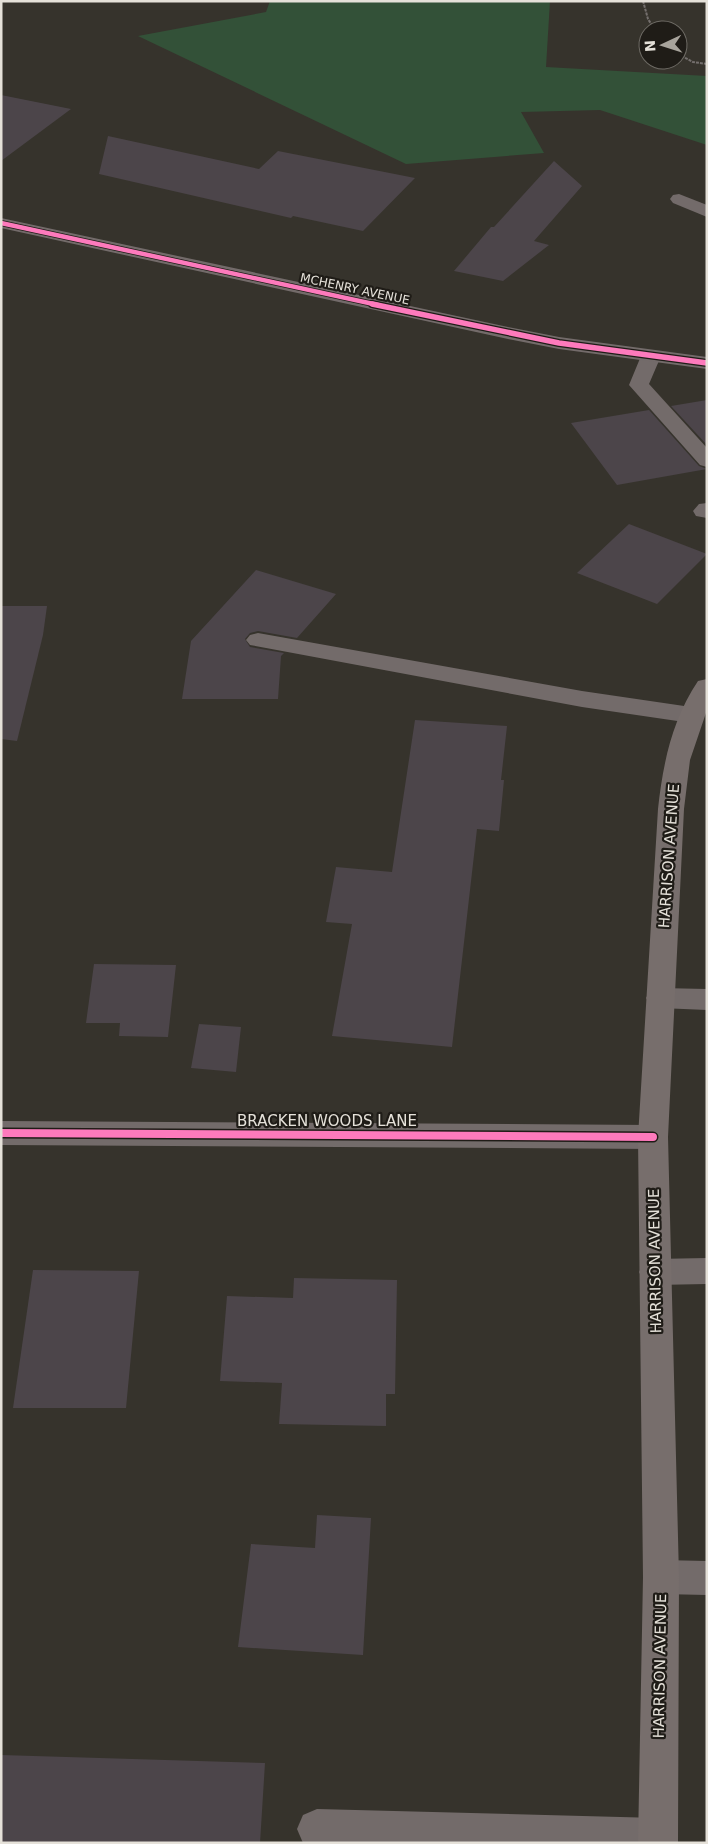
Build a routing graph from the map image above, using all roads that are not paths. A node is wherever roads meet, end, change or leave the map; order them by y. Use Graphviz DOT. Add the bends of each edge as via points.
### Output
graph roads {
  1 [pos="679,199"];
  2 [pos="707,212"];
  3 [pos="1,223"];
  4 [pos="651,356"];
  5 [pos="707,363"];
  6 [pos="706,459"];
  7 [pos="258,640"];
  8 [pos="707,686"];
  9 [pos="691,714"];
  10 [pos="660,998"];
  11 [pos="707,1000"];
  12 [pos="8,1126"];
  13 [pos="653,1137"];
  14 [pos="707,1271"];
  15 [pos="655,1272"];
  16 [pos="661,1577"];
  17 [pos="707,1578"];
  18 [pos="317,1829"];
  19 [pos="658,1840"];
  1 -- 2 [label="street"];
  3 -- 4 [label="street, MCHENRY AVENUE" via="508,334"];
  4 -- 5 [label="street, MCHENRY AVENUE"];
  4 -- 6 [label="street" via="639,385 675,414 691,432"];
  7 -- 9 [label="street" via="582,699"];
  8 -- 9 [label="main road, HARRISON AVENUE"];
  9 -- 10 [label="main road, HARRISON AVENUE" via="676,762"];
  10 -- 11 [label="street"];
  10 -- 13 [label="main road, HARRISON AVENUE"];
  12 -- 13 [label="street, BRACKEN WOODS LANE"];
  13 -- 15 [label="main road, HARRISON AVENUE"];
  14 -- 15 [label="street"];
  15 -- 16 [label="main road, HARRISON AVENUE"];
  16 -- 17 [label="street"];
  16 -- 19 [label="main road, HARRISON AVENUE"];
  18 -- 19 [label="street"];
}
